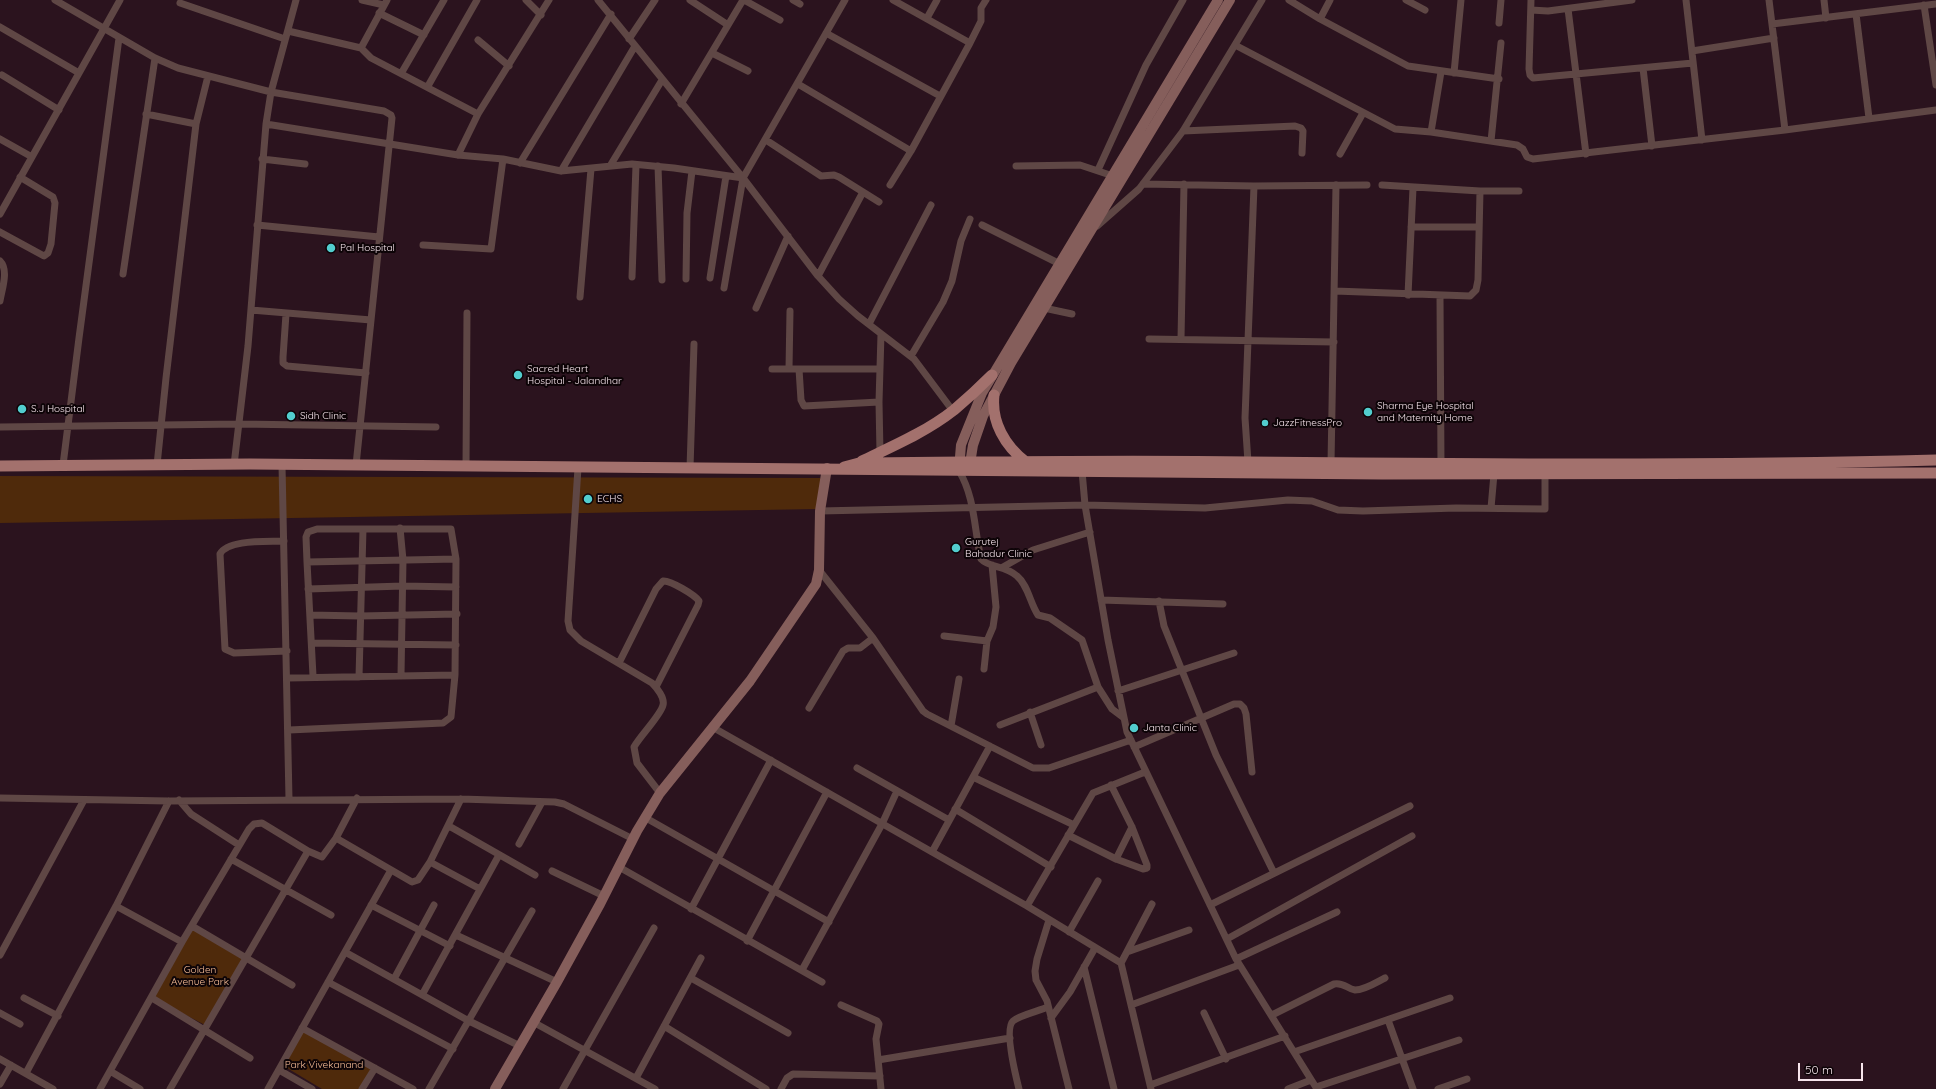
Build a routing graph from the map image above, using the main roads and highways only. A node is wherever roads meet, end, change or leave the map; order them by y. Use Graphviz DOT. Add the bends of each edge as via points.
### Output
graph roads {
  1 [pos="992,375"];
  2 [pos="994,396"];
  3 [pos="1936,460"];
  4 [pos="1026,462"];
  5 [pos="859,463"];
  6 [pos="0,466"];
  7 [pos="965,466"];
  8 [pos="839,468"];
  9 [pos="1441,469"];
  10 [pos="1936,473"];
  1 -- 5 [label="main road" via="953,411 907,440"];
  2 -- 4 [label="main road" via="993,408 997,424 1014,453"];
  3 -- 9 [label="main road"];
  4 -- 7 [label="main road"];
  4 -- 9 [label="main road" via="1331,463"];
  5 -- 7 [label="main road"];
  5 -- 8 [label="main road"];
  6 -- 8 [label="main road" via="234,464"];
  7 -- 8 [label="main road" via="859,471"];
  7 -- 9 [label="main road" via="1082,471"];
  9 -- 10 [label="main road" via="1494,474"];
}
